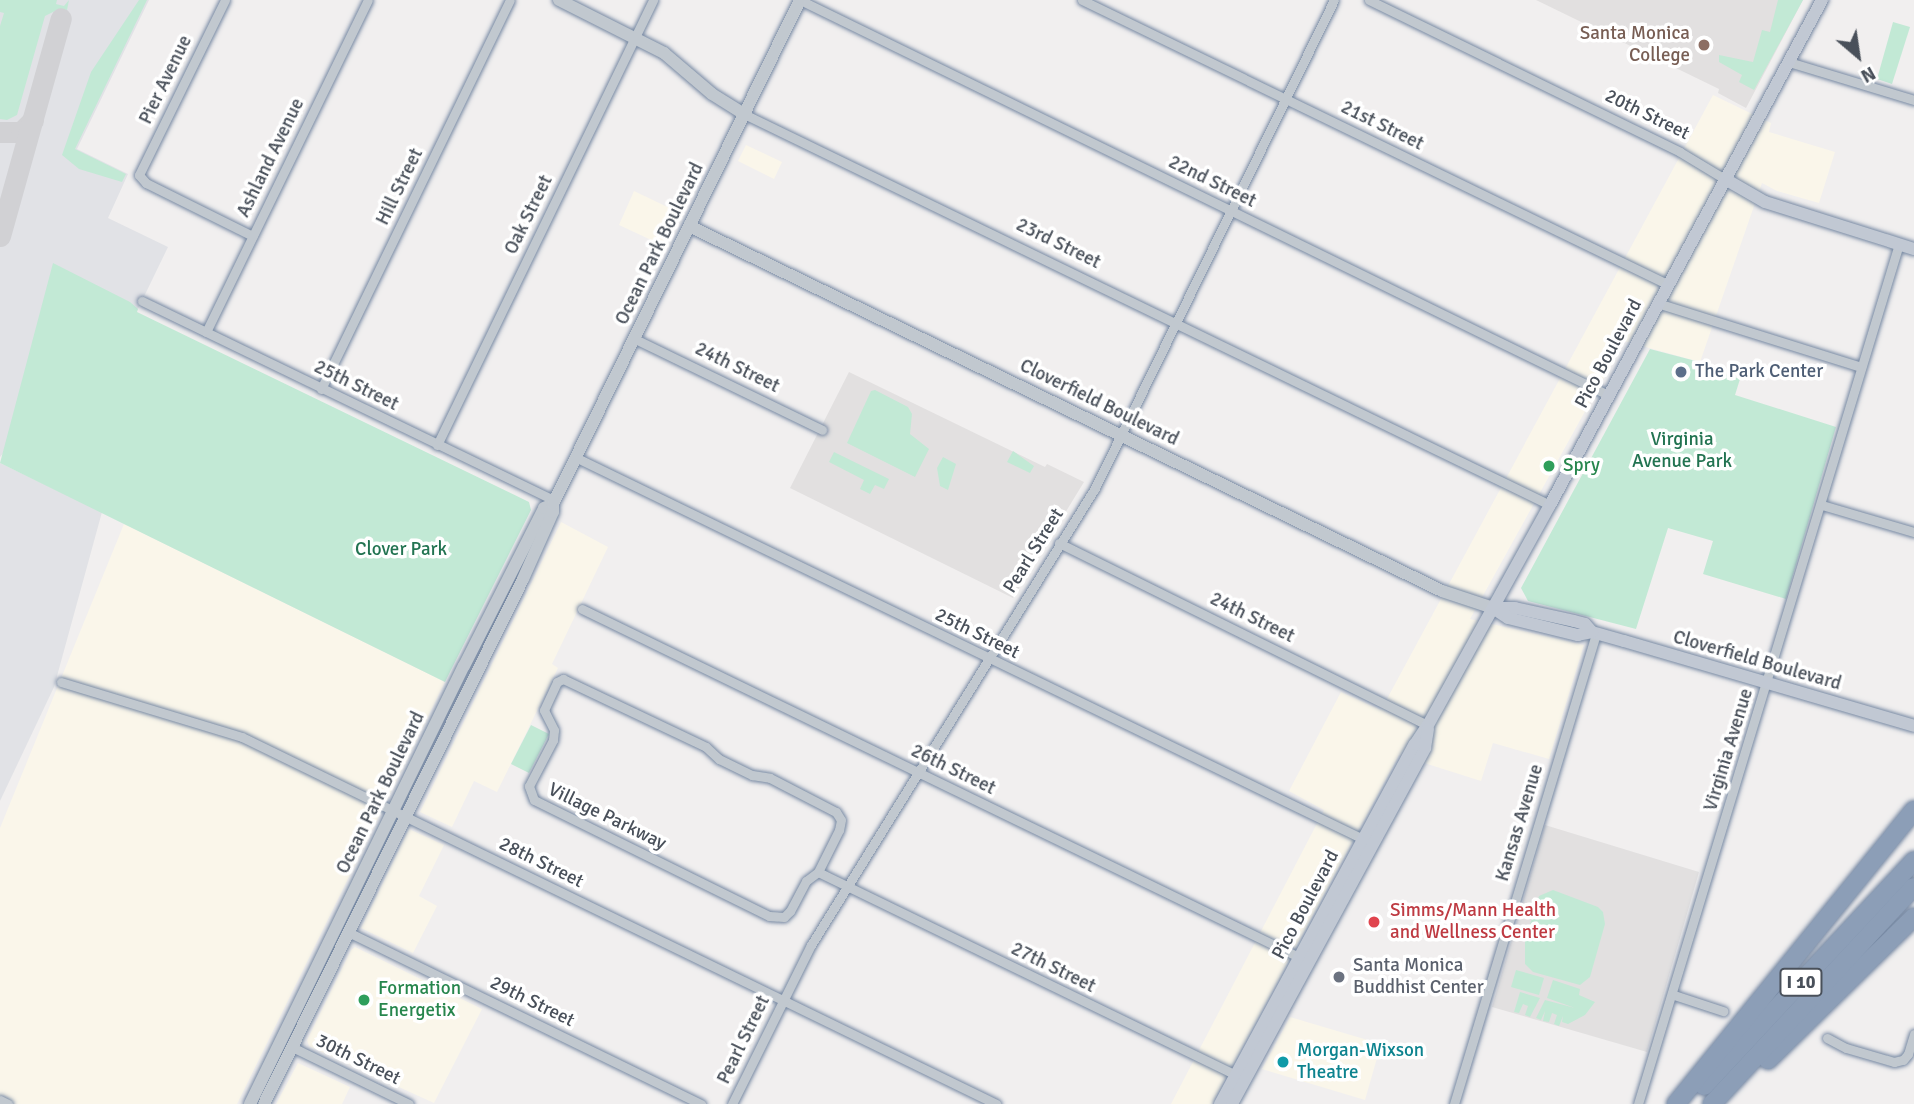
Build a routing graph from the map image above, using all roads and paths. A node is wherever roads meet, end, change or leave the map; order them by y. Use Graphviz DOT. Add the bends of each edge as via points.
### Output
graph roads {
  1 [pos="225,0"];
  2 [pos="368,0"];
  3 [pos="510,0"];
  4 [pos="559,0"];
  5 [pos="653,0"];
  6 [pos="800,0"];
  7 [pos="1082,0"];
  8 [pos="1334,0"];
  9 [pos="1368,0"];
  10 [pos="1822,0"];
  11 [pos="635,37"];
  12 [pos="1789,62"];
  13 [pos="1286,99"];
  14 [pos="1914,100"];
  15 [pos="744,114"];
  16 [pos="1725,179"];
  17 [pos="1230,210"];
  18 [pos="690,226"];
  19 [pos="253,236"];
  20 [pos="1899,244"];
  21 [pos="1914,249"];
  22 [pos="1667,284"];
  23 [pos="142,301"];
  24 [pos="1657,303"];
  25 [pos="1175,323"];
  26 [pos="206,332"];
  27 [pos="635,339"];
  28 [pos="1861,367"];
  29 [pos="321,389"];
  30 [pos="1608,395"];
  31 [pos="822,430"];
  32 [pos="1120,435"];
  33 [pos="437,445"];
  34 [pos="577,458"];
  35 [pos="554,503"];
  36 [pos="1550,505"];
  37 [pos="1822,505"];
  38 [pos="1914,532"];
  39 [pos="1059,543"];
  40 [pos="582,608"];
  41 [pos="1493,608"];
  42 [pos="1594,633"];
  43 [pos="987,658"];
  44 [pos="61,682"];
  45 [pos="1767,684"];
  46 [pos="1428,725"];
  47 [pos="1913,726"];
  48 [pos="917,772"];
  49 [pos="1914,810"];
  50 [pos="399,815"];
  51 [pos="1369,839"];
  52 [pos="1914,861"];
  53 [pos="818,872"];
  54 [pos="846,887"];
  55 [pos="1914,887"];
  56 [pos="1914,917"];
  57 [pos="348,932"];
  58 [pos="1304,960"];
  59 [pos="1674,995"];
  60 [pos="783,1001"];
  61 [pos="1723,1011"];
  62 [pos="1914,1034"];
  63 [pos="1827,1038"];
  64 [pos="292,1047"];
  65 [pos="1240,1077"];
  66 [pos="0,1100"];
  67 [pos="8,1104"];
  68 [pos="250,1104"];
  69 [pos="264,1104"];
  70 [pos="409,1104"];
  71 [pos="701,1104"];
  72 [pos="732,1104"];
  73 [pos="996,1104"];
  74 [pos="1220,1104"];
  75 [pos="1232,1104"];
  76 [pos="1454,1104"];
  77 [pos="1638,1104"];
  78 [pos="1676,1104"];
  79 [pos="1687,1104"];
  80 [pos="1712,1104"];
  81 [pos="1724,1104"];
  1 -- 19 [label="street, Pier Avenue" via="139,176"];
  2 -- 19 [label="street, Ashland Avenue"];
  3 -- 29 [label="street, Hill Street"];
  4 -- 11 [label="street, 23rd Street"];
  5 -- 11 [label="street, Oak Street"];
  6 -- 15 [label="street, Ocean Park Boulevard"];
  6 -- 17 [label="street, 22nd Street"];
  7 -- 13 [label="street, 21st Street"];
  8 -- 13 [label="street, Pearl Street"];
  9 -- 16 [label="street, 20th Street" via="1680,152"];
  10 -- 12 [label="main road, Pico Boulevard"];
  11 -- 15 [label="street, 23rd Street" via="664,53"];
  11 -- 33 [label="street, Oak Street"];
  12 -- 14 [label="street"];
  12 -- 16 [label="main road, Pico Boulevard"];
  13 -- 17 [label="street, Pearl Street"];
  13 -- 22 [label="street, 21st Street"];
  15 -- 18 [label="street, Ocean Park Boulevard"];
  15 -- 25 [label="street, 23rd Street"];
  16 -- 20 [label="main road, 20th Street" via="1765,202"];
  16 -- 22 [label="main road, Pico Boulevard"];
  17 -- 25 [label="street, Pearl Street"];
  17 -- 30 [label="street, 22nd Street"];
  18 -- 27 [label="street, Ocean Park Boulevard"];
  18 -- 32 [label="street, Cloverfield Boulevard"];
  19 -- 26 [label="street, Ashland Avenue"];
  20 -- 21 [label="main road, 20th Street"];
  20 -- 28 [label="street, Virginia Avenue"];
  22 -- 24 [label="main road, Pico Boulevard"];
  23 -- 26 [label="street, 25th Street"];
  24 -- 28 [label="street"];
  24 -- 30 [label="main road, Pico Boulevard"];
  25 -- 32 [label="street, Pearl Street"];
  25 -- 36 [label="street, 23rd Street"];
  26 -- 29 [label="street, 25th Street"];
  27 -- 31 [label="street, 24th Street"];
  27 -- 34 [label="street, Ocean Park Boulevard"];
  28 -- 37 [label="street, Virginia Avenue"];
  29 -- 33 [label="street, 25th Street"];
  30 -- 36 [label="main road, Pico Boulevard"];
  32 -- 39 [label="street, Pearl Street" via="1095,488"];
  32 -- 41 [label="street, Cloverfield Boulevard" via="1449,595"];
  33 -- 35 [label="street, 25th Street"];
  34 -- 35 [label="street, Ocean Park Boulevard"];
  34 -- 43 [label="street, 25th Street"];
  35 -- 50 [label="street, Ocean Park Boulevard" via="523,579"];
  36 -- 41 [label="main road, Pico Boulevard"];
  37 -- 38 [label="street"];
  37 -- 45 [label="street, Virginia Avenue"];
  39 -- 43 [label="street, Pearl Street"];
  39 -- 46 [label="street, 24th Street"];
  40 -- 48 [label="street, 26th Street"];
  41 -- 42 [label="main road, Cloverfield Boulevard" via="1508,618 1549,629 1584,636"];
  41 -- 46 [label="main road, Pico Boulevard"];
  42 -- 45 [label="main road, Cloverfield Boulevard"];
  42 -- 76 [label="street, Kansas Avenue"];
  43 -- 48 [label="street, Pearl Street"];
  43 -- 51 [label="street, 25th Street"];
  44 -- 50 [label="street, 28th Street" via="242,737"];
  45 -- 47 [label="main road, Cloverfield Boulevard"];
  45 -- 59 [label="street, Virginia Avenue"];
  46 -- 51 [label="main road, Pico Boulevard"];
  48 -- 54 [label="street, Pearl Street"];
  48 -- 58 [label="street, 26th Street"];
  49 -- 78 [label="highway"];
  50 -- 57 [label="street, Ocean Park Boulevard"];
  50 -- 60 [label="street, 28th Street"];
  50 -- 68 [label="street, Ocean Park Boulevard"];
  51 -- 58 [label="main road, Pico Boulevard"];
  52 -- 79 [label="highway, I 10"];
  53 -- 53 [label="street, Village Parkway" via="841,820 828,806 719,760 706,747 569,681 557,682 544,710 554,730 553,740 529,786 534,800 777,918 790,911 806,881"];
  53 -- 54 [label="street, 27th Street"];
  54 -- 60 [label="street, Pearl Street"];
  54 -- 65 [label="street, 27th Street"];
  55 -- 80 [label="highway, I 10"];
  56 -- 81 [label="highway"];
  57 -- 64 [label="street, Ocean Park Boulevard"];
  57 -- 71 [label="street, 29th Street"];
  58 -- 65 [label="main road, Pico Boulevard"];
  59 -- 61 [label="street"];
  59 -- 77 [label="street, Virginia Avenue"];
  60 -- 72 [label="street, Pearl Street"];
  60 -- 73 [label="street, 28th Street"];
  62 -- 63 [label="street" via="1908,1054 1894,1062"];
  64 -- 69 [label="street, Ocean Park Boulevard"];
  64 -- 70 [label="street, 30th Street"];
  65 -- 74 [label="main road, Pico Boulevard"];
  65 -- 75 [label="main road, Pico Boulevard"];
  66 -- 67 [label="street"];
}
